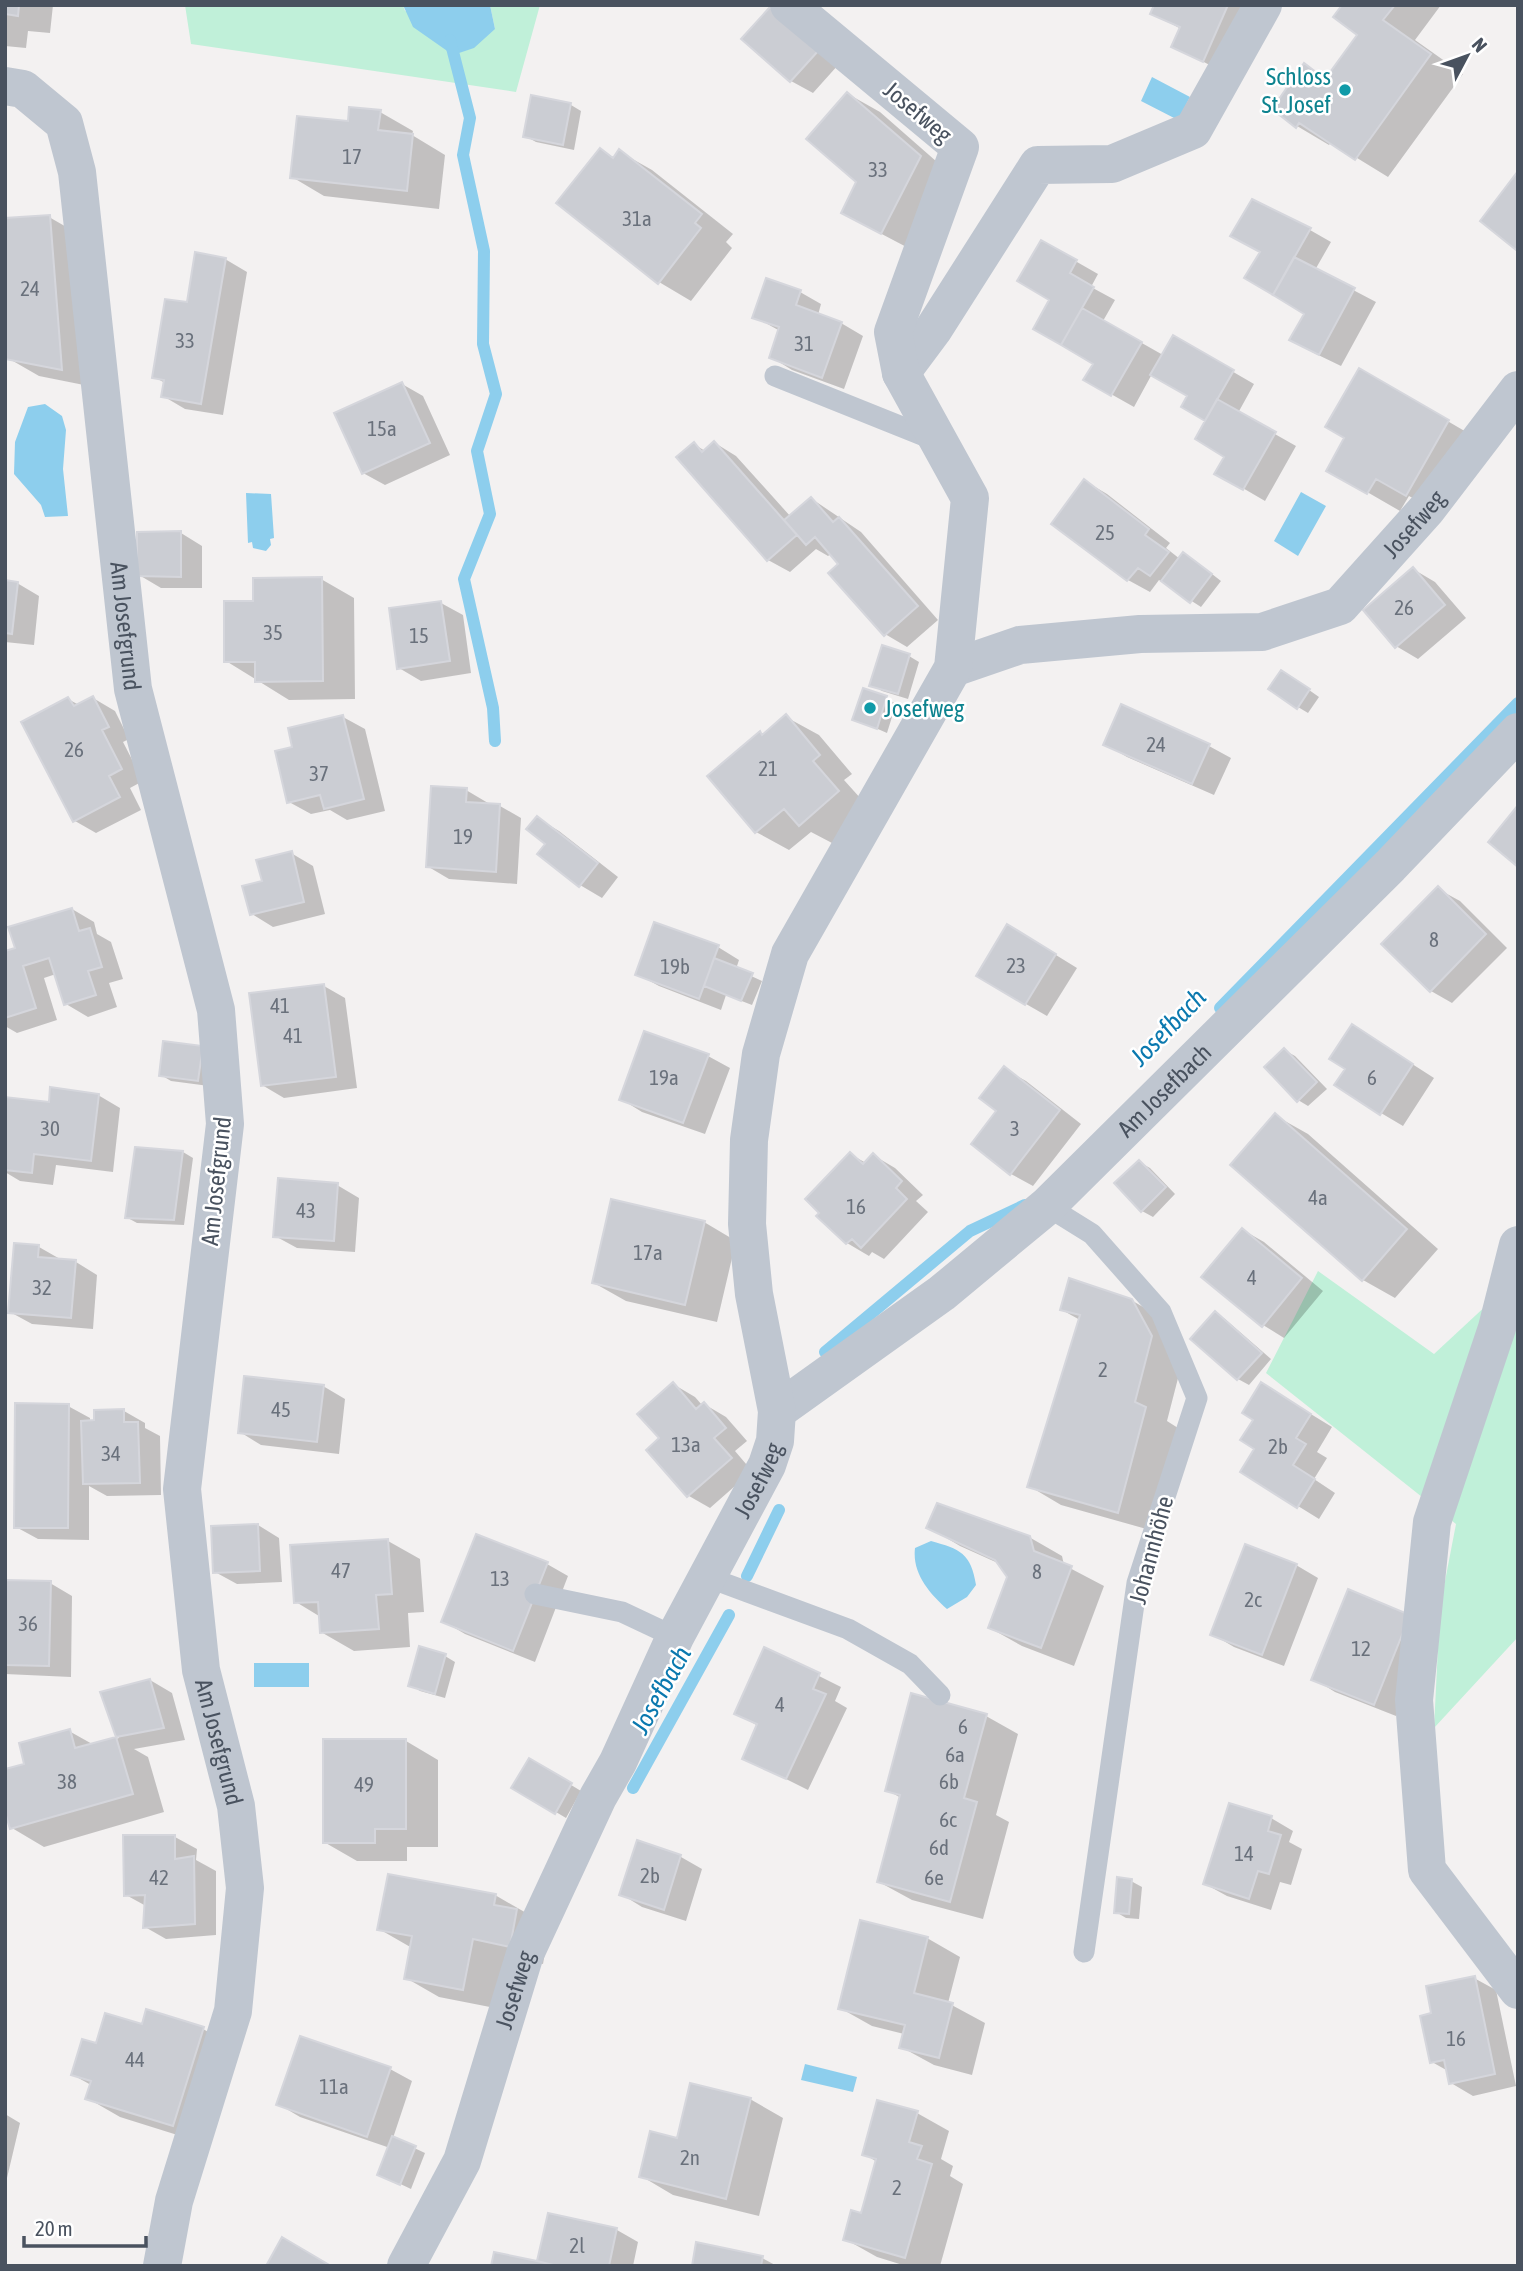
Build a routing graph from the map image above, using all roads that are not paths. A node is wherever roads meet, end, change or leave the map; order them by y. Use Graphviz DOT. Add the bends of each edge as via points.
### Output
graph roads {
  1 [pos="789,5"];
  2 [pos="1264,5"];
  3 [pos="5,86"];
  4 [pos="901,373"];
  5 [pos="775,376"];
  6 [pos="1518,390"];
  7 [pos="939,442"];
  8 [pos="953,668"];
  9 [pos="1518,732"];
  10 [pos="1047,1206"];
  11 [pos="1518,1245"];
  12 [pos="777,1411"];
  13 [pos="707,1577"];
  14 [pos="535,1594"];
  15 [pos="675,1637"];
  16 [pos="940,1695"];
  17 [pos="1084,1952"];
  18 [pos="1518,1990"];
  19 [pos="162,2266"];
  20 [pos="406,2266"];
  1 -- 4 [label="street, Josefweg" via="960,147 893,332"];
  2 -- 4 [label="street" via="1193,130 1112,164 1038,165"];
  3 -- 19 [label="street, Am Josefgrund" via="23,89 64,122 77,172 133,689 216,1010 225,1124 182,1489 201,1670 236,1806 245,1888 233,2011 174,2201"];
  4 -- 7 [label="street, Josefweg"];
  5 -- 7 [label="lane"];
  6 -- 8 [label="street, Josefweg" via="1427,509 1340,606 1262,632 1140,634 1020,645"];
  7 -- 8 [label="street, Josefweg" via="970,498"];
  8 -- 12 [label="street, Josefweg" via="790,954 761,1054 749,1140 747,1224 754,1294"];
  9 -- 10 [label="street, Am Josefbach" via="1390,866"];
  10 -- 12 [label="street, Am Josefbach" via="942,1293"];
  10 -- 17 [label="lane, Johannhöhe" via="1092,1234 1161,1312 1197,1398 1138,1583"];
  11 -- 18 [label="street" via="1497,1328 1432,1522 1414,1700 1427,1870"];
  12 -- 13 [label="street, Josefweg" via="767,1465"];
  13 -- 15 [label="street, Josefweg"];
  13 -- 16 [label="lane" via="848,1629 910,1664"];
  14 -- 15 [label="lane" via="622,1612"];
  15 -- 20 [label="street, Josefweg" via="525,1954 462,2161"];
}
